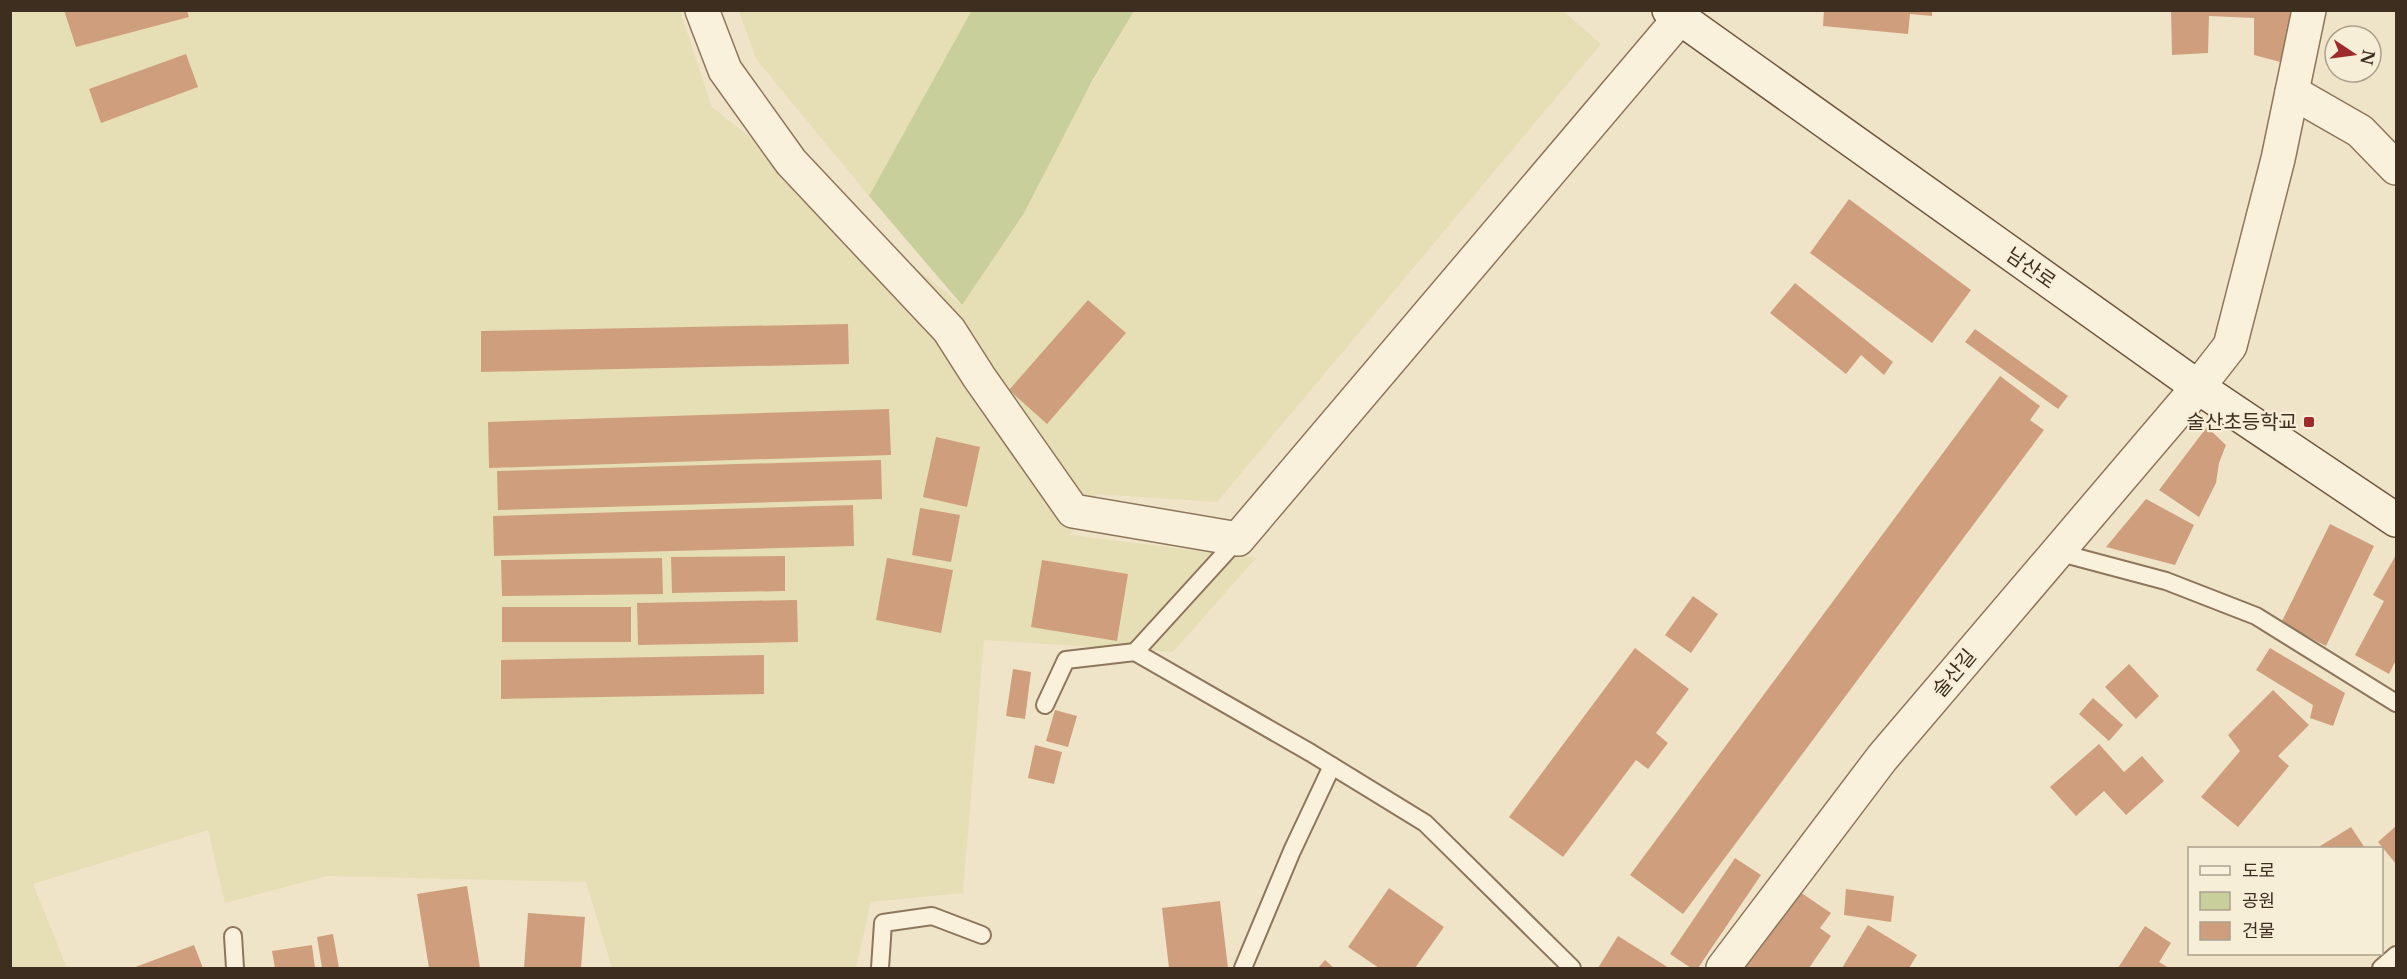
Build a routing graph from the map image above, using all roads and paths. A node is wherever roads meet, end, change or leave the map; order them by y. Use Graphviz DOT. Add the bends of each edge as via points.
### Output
graph roads {
  1 [pos="702,10"];
  2 [pos="2309,10"];
  3 [pos="1675,14"];
  4 [pos="2292,92"];
  5 [pos="2397,168"];
  6 [pos="2198,387"];
  7 [pos="2397,520"];
  8 [pos="1238,539"];
  9 [pos="2057,552"];
  10 [pos="1135,652"];
  11 [pos="2397,703"];
  12 [pos="1045,705"];
  13 [pos="1332,766"];
  14 [pos="982,935"];
  15 [pos="233,936"];
  16 [pos="2397,955"];
  17 [pos="235,969"];
  18 [pos="880,969"];
  19 [pos="1243,969"];
  20 [pos="1572,969"];
  21 [pos="1723,969"];
  22 [pos="2381,969"];
  1 -- 8 [label="street" via="725,70 791,162 949,330 1073,512"];
  2 -- 4 [label="street, 술산길"];
  3 -- 6 [label="street, 남산로"];
  3 -- 8 [label="street"];
  4 -- 5 [label="street" via="2360,131"];
  4 -- 6 [label="street, 술산길" via="2230,346"];
  6 -- 7 [label="street, 남산로"];
  6 -- 9 [label="street, 술산길"];
  8 -- 10 [label="lane"];
  9 -- 11 [label="lane" via="2166,581 2256,616"];
  9 -- 21 [label="street, 술산길" via="1882,758"];
  10 -- 12 [label="lane" via="1066,660"];
  10 -- 13 [label="lane"];
  13 -- 19 [label="lane"];
  13 -- 20 [label="lane" via="1425,823"];
  14 -- 18 [label="lane" via="932,916 883,923"];
  15 -- 17 [label="lane"];
  16 -- 22 [label="lane"];
}
